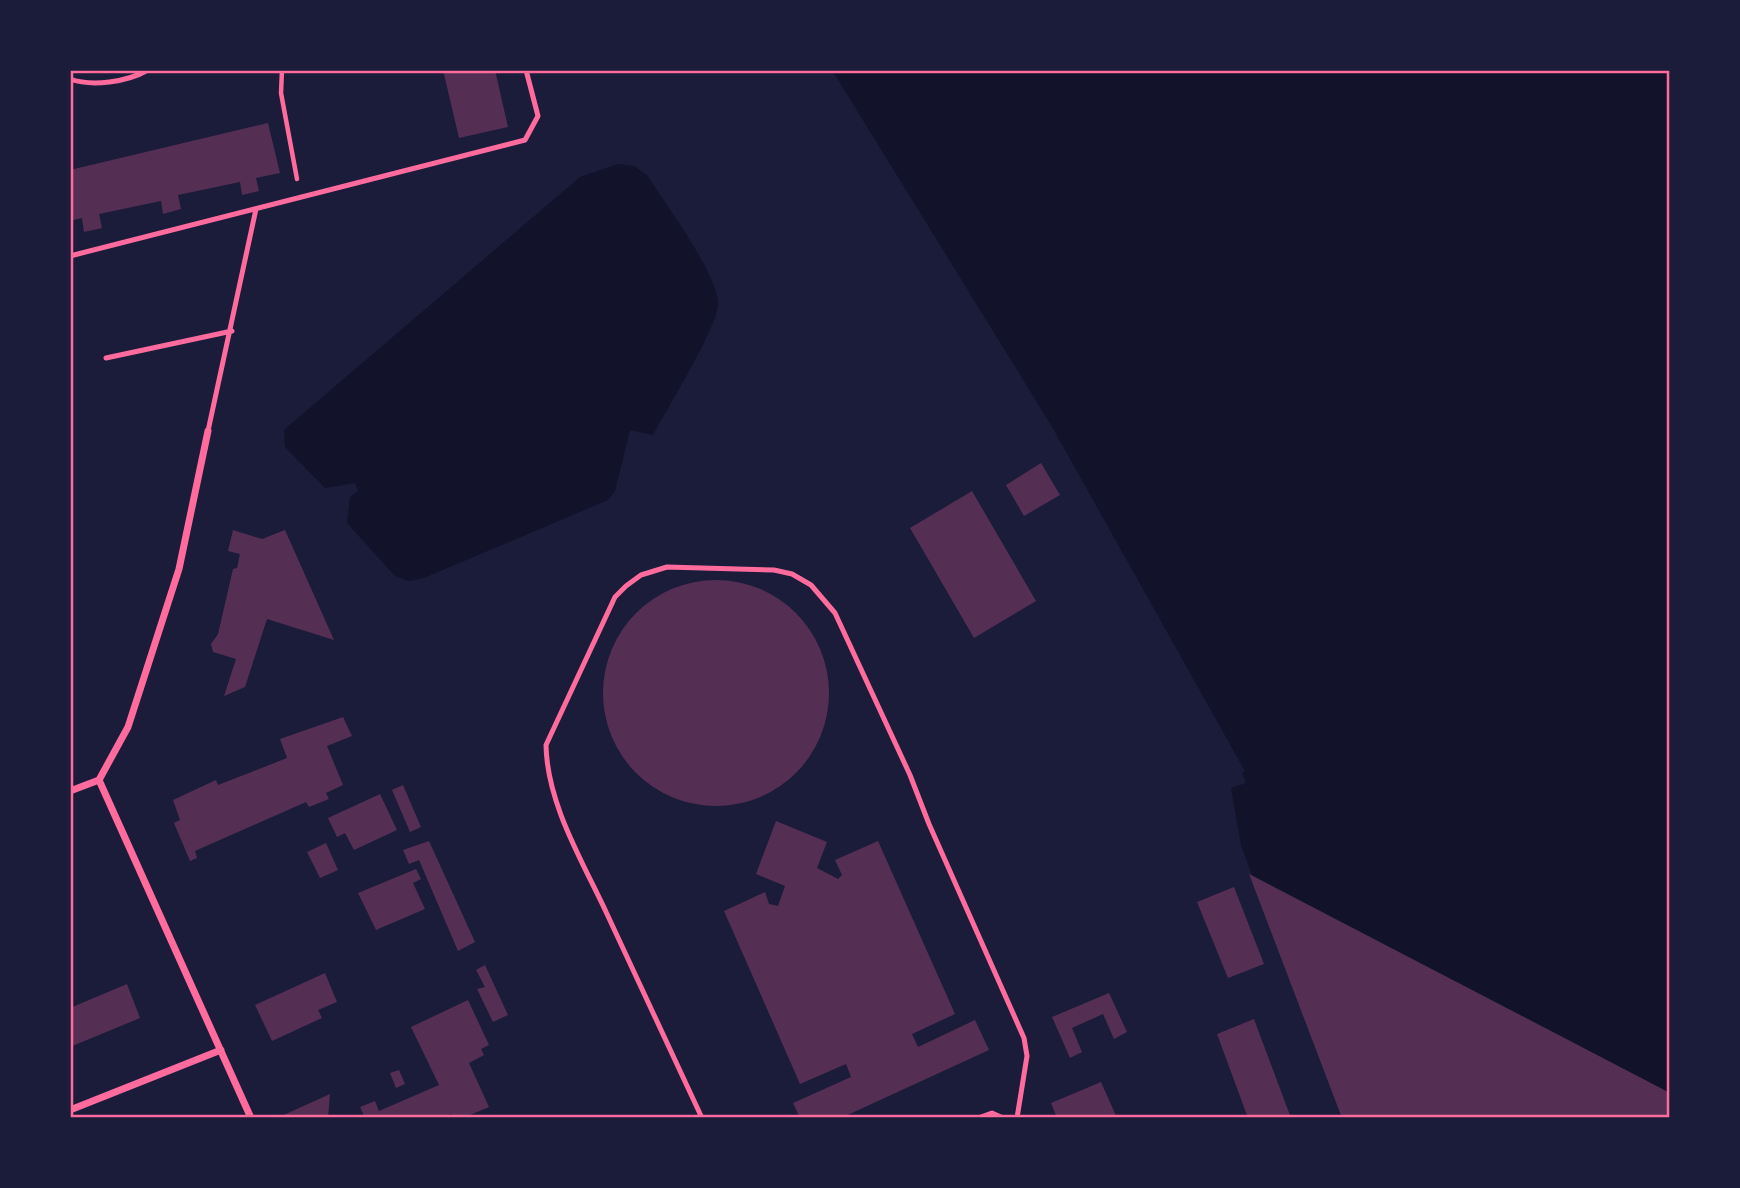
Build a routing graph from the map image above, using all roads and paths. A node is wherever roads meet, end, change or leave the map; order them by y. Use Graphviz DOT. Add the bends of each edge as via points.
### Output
graph roads {
  1 [pos="148,70"];
  2 [pos="282,70"];
  3 [pos="526,70"];
  4 [pos="70,79"];
  5 [pos="301,197"];
  6 [pos="256,209"];
  7 [pos="70,256"];
  8 [pos="232,331"];
  9 [pos="106,358"];
  10 [pos="208,431"];
  11 [pos="99,780"];
  12 [pos="70,791"];
  13 [pos="221,1050"];
  14 [pos="70,1110"];
  15 [pos="251,1118"];
  16 [pos="702,1118"];
  17 [pos="978,1118"];
  18 [pos="1003,1118"];
  19 [pos="1017,1118"];
  1 -- 4 [label="lane" via="107,82"];
  2 -- 5 [label="path" via="281,93"];
  3 -- 5 [label="lane" via="538,116 525,140"];
  5 -- 6 [label="lane"];
  6 -- 7 [label="lane"];
  6 -- 8 [label="lane"];
  8 -- 9 [label="lane"];
  8 -- 10 [label="lane"];
  10 -- 11 [label="street" via="179,569 128,727"];
  11 -- 12 [label="street"];
  11 -- 13 [label="street"];
  13 -- 14 [label="street"];
  13 -- 15 [label="street"];
  16 -- 19 [label="lane" via="571,837 546,763 546,745 615,597 640,575 667,567 792,574 811,585 835,613 1024,1038 1027,1056"];
  17 -- 18 [label="lane" via="992,1113"];
}
